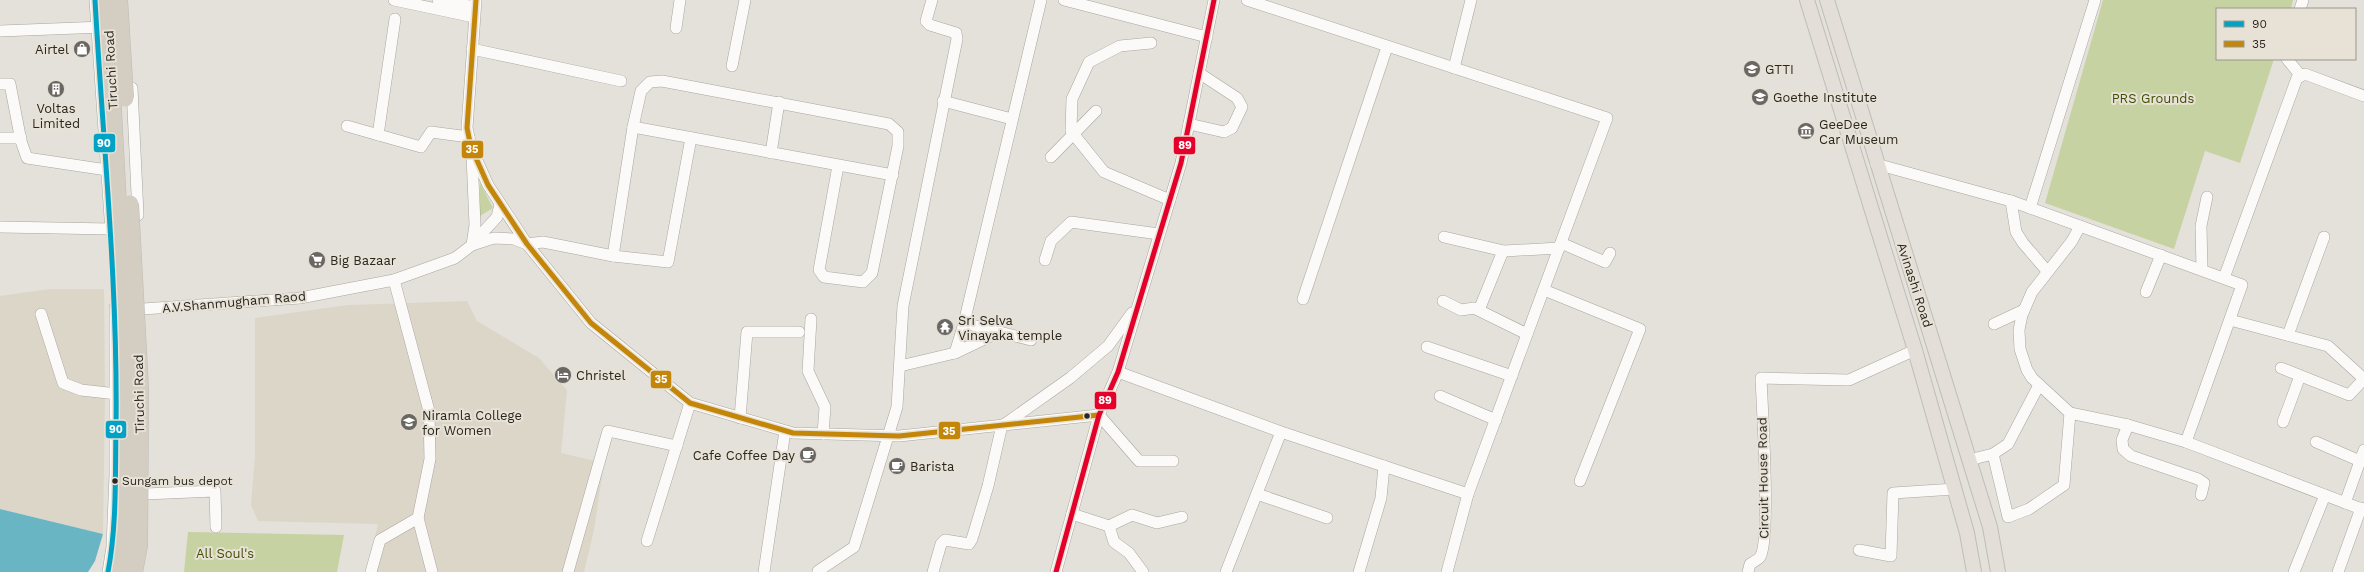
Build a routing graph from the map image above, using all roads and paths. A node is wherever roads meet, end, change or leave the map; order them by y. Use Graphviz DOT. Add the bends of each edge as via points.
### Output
graph roads {
  1 [pos="95,0"];
  2 [pos="107,0"];
  3 [pos="119,0"];
  4 [pos="127,0"];
  5 [pos="394,0"];
  6 [pos="438,0"];
  7 [pos="680,0"];
  8 [pos="745,0"];
  9 [pos="932,0"];
  10 [pos="1041,0"];
  11 [pos="1064,0"];
  12 [pos="1214,0"];
  13 [pos="1247,0"];
  14 [pos="1472,0"];
  15 [pos="1807,0"];
  16 [pos="1827,0"];
  17 [pos="2095,0"];
  18 [pos="460,2"];
  19 [pos="475,8"];
  20 [pos="395,19"];
  21 [pos="128,25"];
  22 [pos="97,27"];
  23 [pos="676,28"];
  24 [pos="0,31"];
  25 [pos="1207,37"];
  26 [pos="1150,43"];
  27 [pos="1387,47"];
  28 [pos="472,49"];
  29 [pos="2288,60"];
  30 [pos="732,66"];
  31 [pos="1454,68"];
  32 [pos="1199,73"];
  33 [pos="2301,76"];
  34 [pos="621,81"];
  35 [pos="0,84"];
  36 [pos="2364,96"];
  37 [pos="943,101"];
  38 [pos="779,102"];
  39 [pos="1096,111"];
  40 [pos="1012,119"];
  41 [pos="1189,124"];
  42 [pos="348,126"];
  43 [pos="634,127"];
  44 [pos="1074,134"];
  45 [pos="378,135"];
  46 [pos="0,138"];
  47 [pos="21,138"];
  48 [pos="692,138"];
  49 [pos="470,142"];
  50 [pos="771,153"];
  51 [pos="1051,157"];
  52 [pos="1876,164"];
  53 [pos="838,166"];
  54 [pos="107,170"];
  55 [pos="893,174"];
  56 [pos="2207,197"];
  57 [pos="1170,200"];
  58 [pos="2011,201"];
  59 [pos="500,204"];
  60 [pos="2030,208"];
  61 [pos="2080,226"];
  62 [pos="0,227"];
  63 [pos="111,229"];
  64 [pos="1159,234"];
  65 [pos="1444,237"];
  66 [pos="2324,237"];
  67 [pos="527,244"];
  68 [pos="472,245"];
  69 [pos="1560,246"];
  70 [pos="1503,251"];
  71 [pos="1610,253"];
  72 [pos="2161,255"];
  73 [pos="613,256"];
  74 [pos="1046,260"];
  75 [pos="2202,270"];
  76 [pos="2048,271"];
  77 [pos="2224,278"];
  78 [pos="394,280"];
  79 [pos="1544,290"];
  80 [pos="2146,292"];
  81 [pos="1303,299"];
  82 [pos="1443,301"];
  83 [pos="1136,307"];
  84 [pos="143,309"];
  85 [pos="1479,310"];
  86 [pos="2024,310"];
  87 [pos="41,314"];
  88 [pos="811,319"];
  89 [pos="2230,320"];
  90 [pos="964,323"];
  91 [pos="1994,324"];
  92 [pos="799,332"];
  93 [pos="999,332"];
  94 [pos="1527,334"];
  95 [pos="2288,335"];
  96 [pos="1031,340"];
  97 [pos="1427,347"];
  98 [pos="1915,350"];
  99 [pos="955,353"];
  100 [pos="900,366"];
  101 [pos="2281,368"];
  102 [pos="1118,372"];
  103 [pos="1512,376"];
  104 [pos="2300,376"];
  105 [pos="2364,379"];
  106 [pos="2039,385"];
  107 [pos="117,394"];
  108 [pos="1440,396"];
  109 [pos="690,403"];
  110 [pos="2070,413"];
  111 [pos="1099,415"];
  112 [pos="740,418"];
  113 [pos="1496,420"];
  114 [pos="2283,422"];
  115 [pos="1003,425"];
  116 [pos="2128,425"];
  117 [pos="785,431"];
  118 [pos="1281,432"];
  119 [pos="823,434"];
  120 [pos="887,435"];
  121 [pos="2186,442"];
  122 [pos="2316,442"];
  123 [pos="677,446"];
  124 [pos="2364,450"];
  125 [pos="1993,454"];
  126 [pos="1969,460"];
  127 [pos="1173,461"];
  128 [pos="2360,461"];
  129 [pos="1384,466"];
  130 [pos="1580,481"];
  131 [pos="1955,489"];
  132 [pos="146,494"];
  133 [pos="1257,494"];
  134 [pos="1468,494"];
  135 [pos="2201,495"];
  136 [pos="2325,495"];
  137 [pos="2345,503"];
  138 [pos="2362,509"];
  139 [pos="1072,514"];
  140 [pos="1182,517"];
  141 [pos="418,518"];
  142 [pos="1327,518"];
  143 [pos="1108,526"];
  144 [pos="216,527"];
  145 [pos="647,541"];
  146 [pos="1859,550"];
  147 [pos="818,571"];
  148 [pos="108,572"];
  149 [pos="119,572"];
  150 [pos="134,572"];
  151 [pos="140,572"];
  152 [pos="371,572"];
  153 [pos="432,572"];
  154 [pos="568,572"];
  155 [pos="764,572"];
  156 [pos="933,572"];
  157 [pos="1056,572"];
  158 [pos="1143,572"];
  159 [pos="1226,572"];
  160 [pos="1359,572"];
  161 [pos="1447,572"];
  162 [pos="1748,572"];
  163 [pos="1974,572"];
  164 [pos="1998,572"];
  165 [pos="2294,572"];
  166 [pos="2338,572"];
  1 -- 22 [label="street, Tiruchi Road"];
  2 -- 149 [label="highway, Tiruchi Road, bridge" via="128,392 124,546"];
  3 -- 150 [label="highway, Tiruchi Road, bridge" via="140,389 138,545"];
  4 -- 21 [label="street"];
  5 -- 19 [label="street"];
  6 -- 18 [label="street"];
  7 -- 23 [label="street"];
  8 -- 30 [label="street"];
  9 -- 37 [label="street" via="926,21 956,33"];
  10 -- 40 [label="street"];
  11 -- 25 [label="street"];
  12 -- 25 [label="street"];
  13 -- 27 [label="street"];
  14 -- 31 [label="street"];
  15 -- 98 [label="main road, Avinashi Road"];
  16 -- 52 [label="main road, Avinashi Road"];
  17 -- 60 [label="street"];
  18 -- 19 [label="street"];
  19 -- 28 [label="street"];
  20 -- 45 [label="street"];
  21 -- 22 [label="street"];
  21 -- 84 [label="street"];
  22 -- 24 [label="street"];
  22 -- 54 [label="street, Tiruchi Road"];
  25 -- 32 [label="street"];
  26 -- 44 [label="street" via="1120,46 1089,62 1072,99"];
  27 -- 31 [label="street"];
  27 -- 81 [label="street"];
  28 -- 34 [label="street"];
  28 -- 49 [label="street" via="467,128"];
  29 -- 33 [label="street"];
  31 -- 69 [label="street" via="1607,118"];
  32 -- 41 [label="street"];
  32 -- 41 [label="street" via="1238,98 1242,107 1232,128 1224,132"];
  33 -- 36 [label="street" via="2305,74"];
  33 -- 77 [label="street" via="2297,78"];
  35 -- 47 [label="street" via="10,84"];
  37 -- 40 [label="street"];
  37 -- 100 [label="street" via="903,306"];
  38 -- 43 [label="street" via="662,81 650,82 641,91"];
  38 -- 50 [label="street"];
  38 -- 55 [label="street" via="889,124 898,132"];
  39 -- 44 [label="street"];
  40 -- 90 [label="street"];
  41 -- 57 [label="street"];
  42 -- 45 [label="street"];
  43 -- 48 [label="street"];
  43 -- 73 [label="street"];
  44 -- 51 [label="street"];
  44 -- 57 [label="street" via="1104,172"];
  45 -- 49 [label="street" via="421,147 431,132"];
  46 -- 47 [label="street"];
  47 -- 54 [label="street" via="27,158"];
  48 -- 50 [label="street"];
  48 -- 73 [label="street" via="668,262 663,264"];
  49 -- 59 [label="street" via="488,185"];
  49 -- 68 [label="street" via="475,225"];
  50 -- 53 [label="street"];
  52 -- 58 [label="street"];
  52 -- 126 [label="main road, Avinashi Road"];
  53 -- 55 [label="street"];
  53 -- 55 [label="street" via="819,270 824,277 863,282 872,273"];
  54 -- 63 [label="street, Tiruchi Road"];
  56 -- 75 [label="street" via="2201,226"];
  57 -- 64 [label="street"];
  58 -- 60 [label="street"];
  58 -- 76 [label="street" via="2016,232 2023,244"];
  59 -- 67 [label="street"];
  59 -- 68 [label="street" via="497,218"];
  60 -- 61 [label="street"];
  61 -- 72 [label="street"];
  61 -- 76 [label="street" via="2072,241"];
  62 -- 63 [label="street"];
  63 -- 107 [label="street, Tiruchi Road" via="116,308"];
  64 -- 74 [label="street" via="1071,222 1051,241"];
  64 -- 83 [label="street"];
  65 -- 70 [label="street"];
  66 -- 95 [label="street"];
  67 -- 68 [label="street, A.V.Shanmugham Raod" via="504,237"];
  67 -- 73 [label="street" via="543,242"];
  67 -- 109 [label="street" via="591,323"];
  68 -- 78 [label="street, A.V.Shanmugham Raod" via="455,258"];
  69 -- 70 [label="street"];
  69 -- 71 [label="street" via="1605,262"];
  69 -- 79 [label="street"];
  70 -- 85 [label="street"];
  72 -- 75 [label="street"];
  72 -- 80 [label="street"];
  75 -- 77 [label="street"];
  76 -- 86 [label="street" via="2032,292"];
  77 -- 89 [label="street" via="2242,285"];
  78 -- 84 [label="street, A.V.Shanmugham Raod" via="300,298"];
  78 -- 141 [label="street" via="429,411 430,459"];
  79 -- 94 [label="street"];
  79 -- 130 [label="street" via="1640,329"];
  82 -- 85 [label="street" via="1461,310"];
  83 -- 102 [label="street"];
  83 -- 115 [label="street" via="1108,346 1070,378"];
  84 -- 132 [label="street"];
  85 -- 94 [label="street"];
  86 -- 91 [label="street"];
  86 -- 106 [label="street" via="2019,330 2020,349 2027,370"];
  87 -- 107 [label="street" via="63,383 81,390"];
  88 -- 119 [label="street" via="808,370 825,407"];
  89 -- 95 [label="street"];
  89 -- 121 [label="street"];
  90 -- 93 [label="street"];
  90 -- 99 [label="street"];
  92 -- 112 [label="street" via="747,332"];
  93 -- 96 [label="street"];
  93 -- 99 [label="street"];
  94 -- 103 [label="street"];
  95 -- 105 [label="street" via="2328,346"];
  97 -- 103 [label="street"];
  98 -- 131 [label="main road, Avinashi Road"];
  98 -- 162 [label="street, Circuit House Road" via="1849,380 1761,378 1764,544 1760,557 1750,564"];
  99 -- 100 [label="street"];
  100 -- 120 [label="street" via="897,407"];
  101 -- 104 [label="street"];
  102 -- 111 [label="street"];
  102 -- 118 [label="street"];
  103 -- 113 [label="street"];
  104 -- 105 [label="street" via="2348,395"];
  104 -- 114 [label="street"];
  106 -- 110 [label="street"];
  106 -- 125 [label="street" via="2008,444"];
  107 -- 148 [label="street, Tiruchi Road" via="113,533"];
  108 -- 113 [label="street"];
  109 -- 112 [label="street"];
  109 -- 123 [label="street"];
  110 -- 116 [label="street"];
  110 -- 125 [label="street" via="2064,485 2029,509 2008,517"];
  111 -- 115 [label="street"];
  111 -- 127 [label="street" via="1139,461"];
  111 -- 139 [label="street"];
  112 -- 117 [label="street"];
  113 -- 134 [label="street"];
  115 -- 120 [label="street"];
  115 -- 156 [label="street" via="972,539 968,544 945,540 941,544"];
  116 -- 121 [label="street"];
  116 -- 135 [label="street" via="2122,440 2123,449 2131,456 2198,479 2204,483"];
  117 -- 119 [label="street"];
  117 -- 155 [label="street"];
  118 -- 129 [label="street"];
  118 -- 133 [label="street"];
  119 -- 120 [label="street"];
  120 -- 147 [label="street" via="854,547"];
  121 -- 136 [label="street"];
  122 -- 128 [label="street"];
  123 -- 145 [label="street"];
  123 -- 154 [label="street" via="608,431"];
  124 -- 128 [label="street"];
  125 -- 126 [label="street"];
  126 -- 164 [label="main road, Avinashi Road" via="1990,527"];
  128 -- 137 [label="street"];
  129 -- 134 [label="street"];
  129 -- 160 [label="street" via="1381,498"];
  131 -- 146 [label="street" via="1894,493 1891,556"];
  131 -- 163 [label="main road, Avinashi Road"];
  132 -- 144 [label="street" via="215,491"];
  132 -- 151 [label="street"];
  133 -- 142 [label="street"];
  133 -- 159 [label="street"];
  134 -- 161 [label="street"];
  136 -- 137 [label="street"];
  136 -- 165 [label="street"];
  137 -- 138 [label="street"];
  138 -- 166 [label="street"];
  139 -- 143 [label="street"];
  139 -- 157 [label="street"];
  140 -- 143 [label="street" via="1157,523 1132,515"];
  141 -- 152 [label="street" via="380,540"];
  141 -- 153 [label="street"];
  143 -- 158 [label="street" via="1114,542 1129,553"];
}
